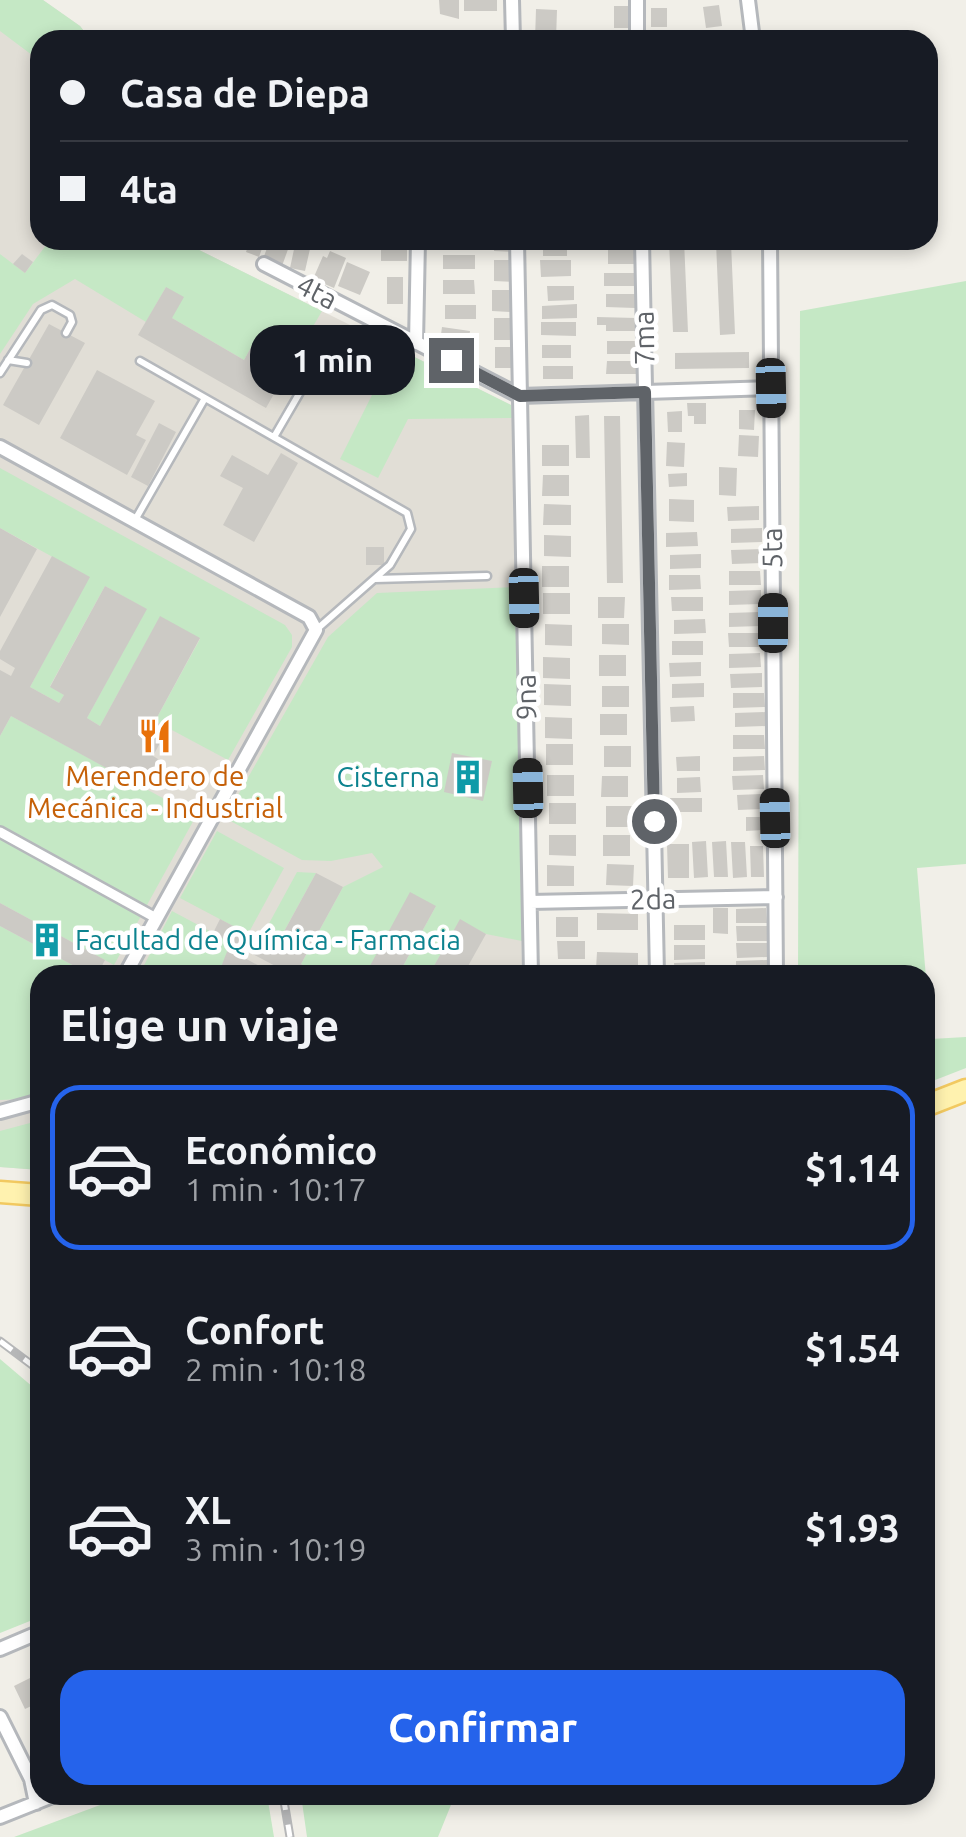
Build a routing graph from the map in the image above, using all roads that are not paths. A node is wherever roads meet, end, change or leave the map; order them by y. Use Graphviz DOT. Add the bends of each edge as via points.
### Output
graph roads {
  1 [pos="512,0"];
  2 [pos="636,0"];
  3 [pos="748,0"];
  4 [pos="513,30"];
  5 [pos="638,30"];
  6 [pos="752,30"];
  7 [pos="418,250"];
  8 [pos="517,250"];
  9 [pos="642,250"];
  10 [pos="770,250"];
  11 [pos="264,264"];
  12 [pos="66,333"];
  13 [pos="416,342"];
  14 [pos="328,344"];
  15 [pos="8,360"];
  16 [pos="140,361"];
  17 [pos="26,364"];
  18 [pos="0,373"];
  19 [pos="771,388"];
  20 [pos="645,392"];
  21 [pos="520,396"];
  22 [pos="204,398"];
  23 [pos="274,437"];
  24 [pos="0,447"];
  25 [pos="134,522"];
  26 [pos="487,576"];
  27 [pos="374,579"];
  28 [pos="316,630"];
  29 [pos="0,832"];
  30 [pos="776,897"];
  31 [pos="655,899"];
  32 [pos="530,902"];
  33 [pos="156,918"];
  34 [pos="130,965"];
  35 [pos="532,965"];
  36 [pos="657,965"];
  37 [pos="776,965"];
  38 [pos="966,1090"];
  39 [pos="935,1102"];
  40 [pos="30,1104"];
  41 [pos="0,1112"];
  42 [pos="0,1192"];
  43 [pos="30,1194"];
  44 [pos="30,1636"];
  45 [pos="0,1649"];
  46 [pos="0,1717"];
  47 [pos="30,1777"];
  48 [pos="30,1804"];
  49 [pos="0,1817"];
  1 -- 4 [label="street"];
  2 -- 5 [label="street"];
  3 -- 6 [label="street"];
  7 -- 13 [label="street"];
  8 -- 21 [label="street, 9na"];
  9 -- 20 [label="street, 7ma"];
  10 -- 19 [label="street, 5ta"];
  11 -- 13 [label="street, 4ta"];
  12 -- 15 [label="lane" via="70,315 52,306 42,310"];
  13 -- 21 [label="street, 4ta"];
  14 -- 23 [label="lane"];
  15 -- 17 [label="lane"];
  15 -- 18 [label="lane"];
  16 -- 22 [label="lane"];
  19 -- 20 [label="street, 4ta"];
  19 -- 30 [label="street, 5ta"];
  20 -- 21 [label="street, 4ta"];
  20 -- 31 [label="street, 7ma"];
  21 -- 32 [label="street, 9na"];
  22 -- 23 [label="lane"];
  22 -- 25 [label="lane"];
  23 -- 27 [label="lane" via="407,513 411,529"];
  24 -- 25 [label="street"];
  25 -- 28 [label="street" via="309,617"];
  26 -- 27 [label="lane"];
  27 -- 28 [label="lane"];
  28 -- 33 [label="street"];
  29 -- 33 [label="street"];
  30 -- 31 [label="street, 2da"];
  30 -- 37 [label="street, 5ta"];
  31 -- 32 [label="street, 2da"];
  31 -- 36 [label="street, 7ma"];
  32 -- 35 [label="street, 9na"];
  33 -- 34 [label="street"];
  38 -- 39 [label="main road"];
  40 -- 41 [label="street"];
  42 -- 43 [label="main road"];
  44 -- 45 [label="street"];
  46 -- 47 [label="street"];
  48 -- 49 [label="street"];
}
